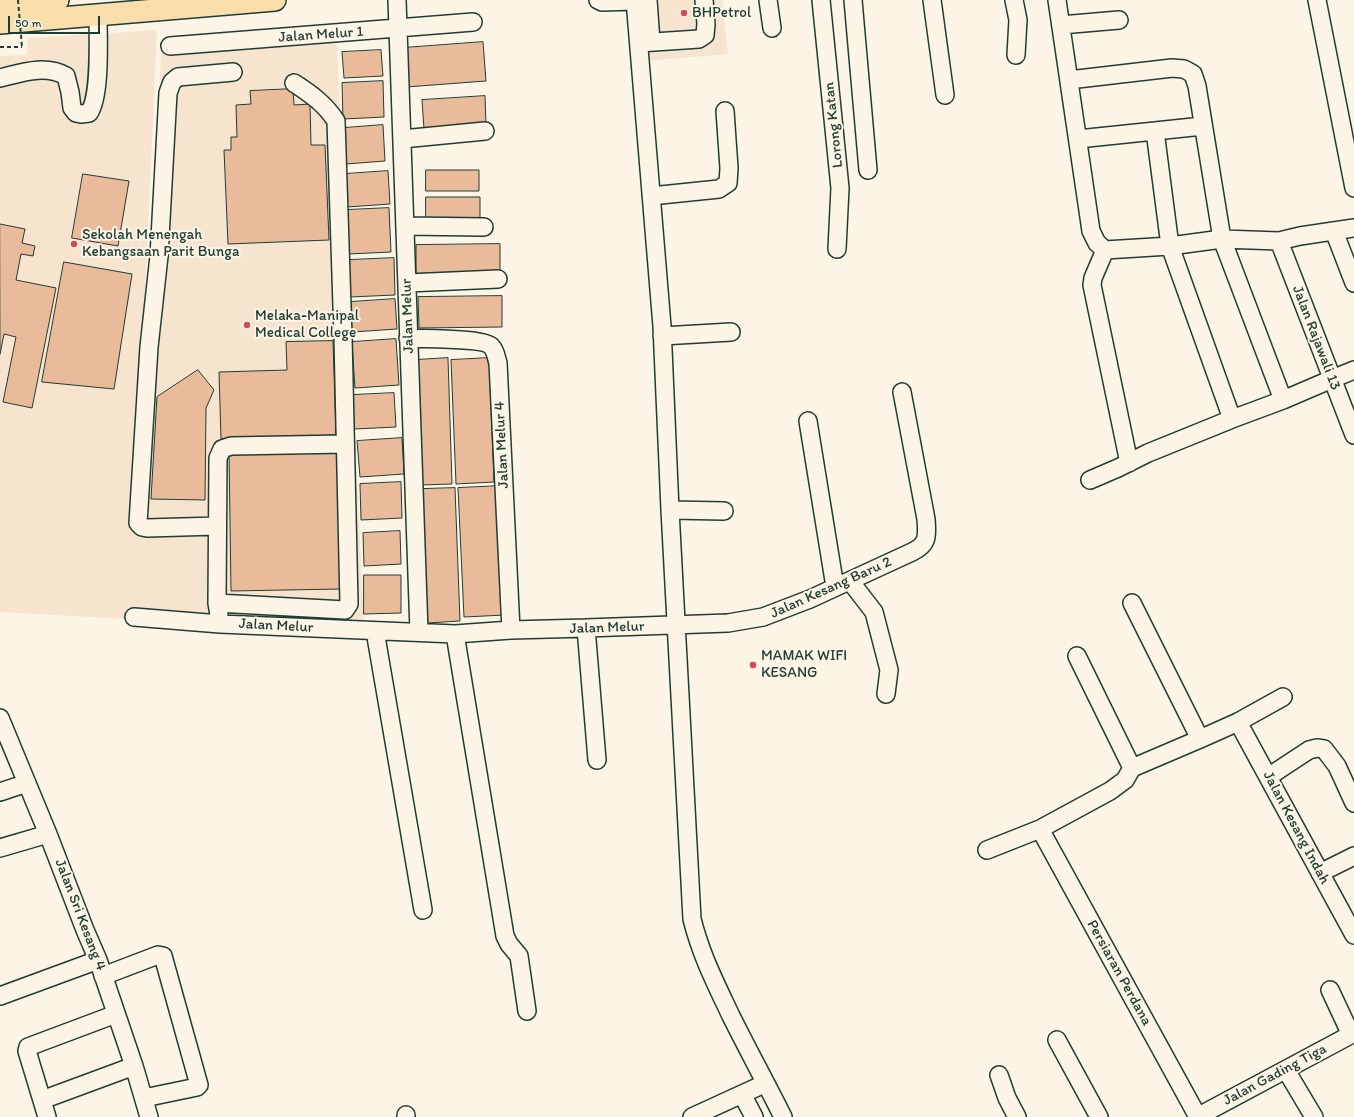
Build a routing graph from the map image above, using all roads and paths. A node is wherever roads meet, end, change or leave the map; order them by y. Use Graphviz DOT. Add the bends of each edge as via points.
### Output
graph roads {
  1 [pos="18,0"];
  2 [pos="58,0"];
  3 [pos="275,0"];
  4 [pos="397,0"];
  5 [pos="598,0"];
  6 [pos="640,0"];
  7 [pos="704,0"];
  8 [pos="768,0"];
  9 [pos="821,0"];
  10 [pos="854,0"];
  11 [pos="932,0"];
  12 [pos="1014,0"];
  13 [pos="1057,0"];
  14 [pos="1317,0"];
  15 [pos="0,4"];
  16 [pos="98,15"];
  17 [pos="1119,20"];
  18 [pos="473,22"];
  19 [pos="0,23"];
  20 [pos="1061,25"];
  21 [pos="398,28"];
  22 [pos="772,28"];
  23 [pos="645,43"];
  24 [pos="170,46"];
  25 [pos="0,47"];
  26 [pos="1016,55"];
  27 [pos="233,72"];
  28 [pos="0,78"];
  29 [pos="1069,80"];
  30 [pos="294,83"];
  31 [pos="945,95"];
  32 [pos="725,111"];
  33 [pos="1203,126"];
  34 [pos="485,131"];
  35 [pos="1155,131"];
  36 [pos="402,139"];
  37 [pos="1078,139"];
  38 [pos="868,170"];
  39 [pos="1354,188"];
  40 [pos="651,196"];
  41 [pos="405,226"];
  42 [pos="484,227"];
  43 [pos="1354,228"];
  44 [pos="1334,231"];
  45 [pos="1222,239"];
  46 [pos="1279,241"];
  47 [pos="1170,246"];
  48 [pos="837,249"];
  49 [pos="1105,250"];
  50 [pos="498,279"];
  51 [pos="1354,282"];
  52 [pos="407,283"];
  53 [pos="731,332"];
  54 [pos="662,336"];
  55 [pos="408,338"];
  56 [pos="1354,370"];
  57 [pos="1332,379"];
  58 [pos="902,392"];
  59 [pos="1283,400"];
  60 [pos="1232,419"];
  61 [pos="808,421"];
  62 [pos="1354,434"];
  63 [pos="345,444"];
  64 [pos="1129,463"];
  65 [pos="1090,480"];
  66 [pos="670,510"];
  67 [pos="724,511"];
  68 [pos="217,526"];
  69 [pos="843,584"];
  70 [pos="217,603"];
  71 [pos="1132,603"];
  72 [pos="134,617"];
  73 [pos="220,624"];
  74 [pos="676,626"];
  75 [pos="586,628"];
  76 [pos="511,630"];
  77 [pos="375,631"];
  78 [pos="419,632"];
  79 [pos="455,634"];
  80 [pos="1078,656"];
  81 [pos="886,694"];
  82 [pos="1283,697"];
  83 [pos="1,721"];
  84 [pos="1238,722"];
  85 [pos="1200,739"];
  86 [pos="597,760"];
  87 [pos="1132,768"];
  88 [pos="1268,777"];
  89 [pos="27,783"];
  90 [pos="0,792"];
  91 [pos="1354,803"];
  92 [pos="1040,829"];
  93 [pos="48,834"];
  94 [pos="0,848"];
  95 [pos="987,850"];
  96 [pos="1354,856"];
  97 [pos="1320,873"];
  98 [pos="423,910"];
  99 [pos="1354,935"];
  100 [pos="101,968"];
  101 [pos="1330,990"];
  102 [pos="0,996"];
  103 [pos="527,1011"];
  104 [pos="116,1014"];
  105 [pos="1352,1034"];
  106 [pos="1057,1040"];
  107 [pos="134,1066"];
  108 [pos="1286,1070"];
  109 [pos="999,1075"];
  110 [pos="764,1084"];
  111 [pos="742,1094"];
  112 [pos="144,1098"];
  113 [pos="42,1100"];
  114 [pos="47,1117"];
  115 [pos="149,1117"];
  116 [pos="692,1117"];
  117 [pos="754,1117"];
  118 [pos="783,1117"];
  119 [pos="1017,1117"];
  120 [pos="1099,1117"];
  121 [pos="1197,1117"];
  122 [pos="1314,1117"];
  1 -- 25 [label="path, bridge" via="22,47"];
  2 -- 15 [label="main road"];
  3 -- 16 [label="main road"];
  4 -- 21 [label="street, Jalan Melur"];
  5 -- 6 [label="street"];
  6 -- 23 [label="street"];
  7 -- 23 [label="street" via="705,35 699,39"];
  8 -- 22 [label="street"];
  9 -- 48 [label="street, Lorong Katan" via="840,188"];
  10 -- 38 [label="street"];
  11 -- 31 [label="street"];
  12 -- 26 [label="street" via="1018,20"];
  13 -- 20 [label="street"];
  14 -- 39 [label="street"];
  16 -- 19 [label="main road"];
  16 -- 28 [label="street" via="97,93 89,113 76,113 72,108 66,76 58,72 27,72"];
  17 -- 20 [label="street"];
  18 -- 21 [label="street, Jalan Melur 1"];
  20 -- 29 [label="street"];
  21 -- 24 [label="street, Jalan Melur 1"];
  21 -- 36 [label="street, Jalan Melur"];
  23 -- 40 [label="street"];
  27 -- 68 [label="street" via="178,77 172,82 168,93 159,256 149,347 138,523 147,528"];
  29 -- 33 [label="street" via="1172,68 1184,69 1193,74 1197,86"];
  29 -- 37 [label="street"];
  30 -- 63 [label="street" via="328,108 336,121"];
  32 -- 40 [label="street" via="728,183 719,189"];
  33 -- 35 [label="street"];
  33 -- 45 [label="street"];
  34 -- 36 [label="street"];
  35 -- 37 [label="street"];
  35 -- 47 [label="street"];
  36 -- 41 [label="street, Jalan Melur"];
  37 -- 49 [label="street" via="1091,231"];
  40 -- 54 [label="street"];
  41 -- 42 [label="street"];
  41 -- 52 [label="street, Jalan Melur"];
  43 -- 44 [label="street"];
  44 -- 46 [label="street"];
  44 -- 51 [label="street"];
  45 -- 46 [label="street"];
  45 -- 47 [label="street"];
  45 -- 59 [label="street"];
  46 -- 57 [label="street, Jalan Rajawali 13"];
  47 -- 49 [label="street"];
  47 -- 60 [label="street"];
  49 -- 64 [label="street" via="1092,286"];
  50 -- 52 [label="street"];
  52 -- 55 [label="street, Jalan Melur"];
  53 -- 54 [label="street"];
  54 -- 66 [label="street"];
  55 -- 76 [label="street, Jalan Melur 4" via="479,341 490,345 494,351 498,363"];
  55 -- 78 [label="street, Jalan Melur"];
  56 -- 57 [label="street"];
  57 -- 59 [label="street"];
  57 -- 62 [label="street, Jalan Rajawali 13"];
  58 -- 69 [label="street, Jalan Kesang Baru 2" via="926,519 927,538 920,548"];
  59 -- 60 [label="street"];
  60 -- 64 [label="street"];
  61 -- 69 [label="street"];
  63 -- 68 [label="street" via="231,446 222,449 218,458"];
  63 -- 70 [label="street" via="349,604 347,608 345,610"];
  64 -- 65 [label="street"];
  66 -- 67 [label="street"];
  66 -- 74 [label="street"];
  68 -- 70 [label="street"];
  69 -- 74 [label="street, Jalan Kesang Baru 2" via="763,617 728,623"];
  69 -- 81 [label="street" via="874,612 889,670"];
  70 -- 73 [label="street"];
  71 -- 85 [label="street"];
  72 -- 73 [label="street, Jalan Melur"];
  73 -- 77 [label="street, Jalan Melur"];
  74 -- 75 [label="street, Jalan Melur"];
  74 -- 110 [label="street" via="692,919 706,963"];
  75 -- 76 [label="street, Jalan Melur"];
  75 -- 86 [label="street"];
  76 -- 79 [label="street, Jalan Melur"];
  77 -- 78 [label="street, Jalan Melur"];
  77 -- 98 [label="street"];
  78 -- 79 [label="street, Jalan Melur"];
  79 -- 103 [label="street" via="505,936 519,956"];
  80 -- 87 [label="street"];
  82 -- 84 [label="street"];
  83 -- 89 [label="street, Jalan Sri Kesang 4"];
  84 -- 85 [label="street"];
  84 -- 88 [label="street, Jalan Kesang Indah"];
  85 -- 87 [label="street"];
  87 -- 92 [label="street" via="1125,780 1110,791"];
  88 -- 91 [label="street" via="1309,750 1324,749 1337,766"];
  88 -- 97 [label="street, Jalan Kesang Indah"];
  89 -- 90 [label="street"];
  89 -- 93 [label="street, Jalan Sri Kesang 4"];
  92 -- 95 [label="street"];
  92 -- 121 [label="street, Persiaran Perdana"];
  93 -- 94 [label="street"];
  93 -- 100 [label="street, Jalan Sri Kesang 4"];
  96 -- 97 [label="street"];
  97 -- 99 [label="street, Jalan Kesang Indah"];
  100 -- 102 [label="street"];
  100 -- 104 [label="street, Jalan Sri Kesang 4"];
  100 -- 112 [label="street" via="163,956 200,1085"];
  101 -- 105 [label="street"];
  104 -- 107 [label="street, Jalan Sri Kesang 4"];
  104 -- 113 [label="street" via="28,1047"];
  105 -- 108 [label="street, Jalan Gading Tiga"];
  106 -- 120 [label="street"];
  107 -- 112 [label="street, Jalan Sri Kesang 4"];
  107 -- 113 [label="street"];
  108 -- 121 [label="street, Jalan Gading Tiga"];
  108 -- 122 [label="street"];
  109 -- 119 [label="street"];
  110 -- 111 [label="street"];
  110 -- 118 [label="street"];
  111 -- 116 [label="street"];
  111 -- 117 [label="street"];
  112 -- 115 [label="street, Jalan Sri Kesang 4"];
  113 -- 114 [label="street"];
}
